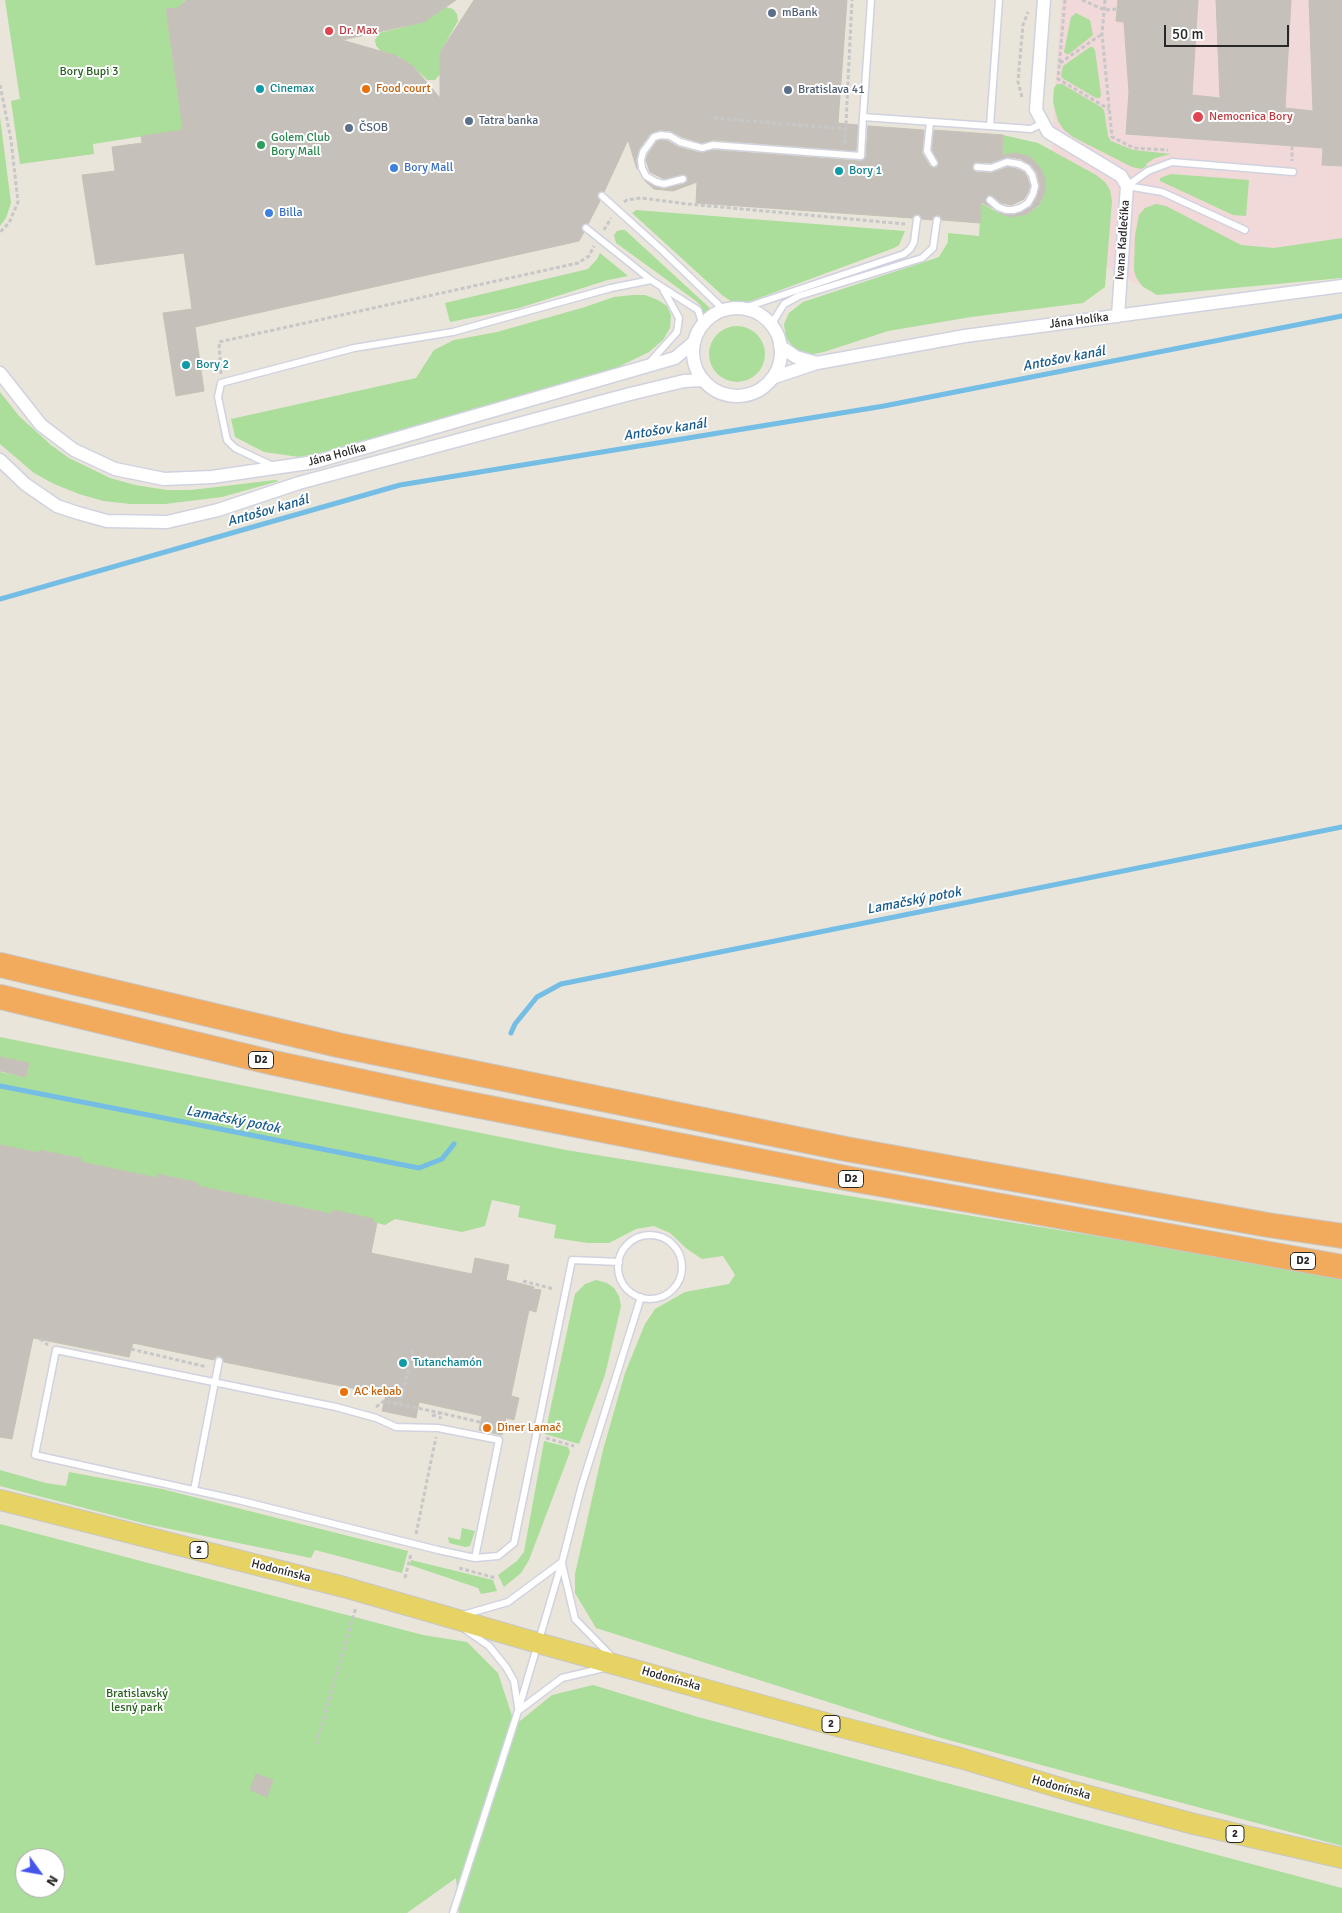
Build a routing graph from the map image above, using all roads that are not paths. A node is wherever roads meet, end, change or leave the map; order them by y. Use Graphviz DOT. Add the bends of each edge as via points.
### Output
graph roads {
  1 [pos="871,0"];
  2 [pos="999,0"];
  3 [pos="1044,0"];
  4 [pos="862,117"];
  5 [pos="930,122"];
  6 [pos="1043,123"];
  7 [pos="990,126"];
  8 [pos="934,162"];
  9 [pos="978,167"];
  10 [pos="1293,172"];
  11 [pos="683,178"];
  12 [pos="1127,186"];
  13 [pos="602,196"];
  14 [pos="990,200"];
  15 [pos="917,219"];
  16 [pos="937,220"];
  17 [pos="586,228"];
  18 [pos="1245,230"];
  19 [pos="651,280"];
  20 [pos="1342,286"];
  21 [pos="662,288"];
  22 [pos="741,309"];
  23 [pos="724,310"];
  24 [pos="1118,316"];
  25 [pos="703,325"];
  26 [pos="771,325"];
  27 [pos="694,342"];
  28 [pos="780,346"];
  29 [pos="817,363"];
  30 [pos="644,368"];
  31 [pos="0,373"];
  32 [pos="772,378"];
  33 [pos="703,380"];
  34 [pos="0,460"];
  35 [pos="278,468"];
  36 [pos="0,964"];
  37 [pos="0,997"];
  38 [pos="1342,1236"];
  39 [pos="619,1262"];
  40 [pos="1342,1267"];
  41 [pos="640,1297"];
  42 [pos="220,1361"];
  43 [pos="216,1383"];
  44 [pos="194,1490"];
  45 [pos="0,1500"];
  46 [pos="475,1558"];
  47 [pos="562,1562"];
  48 [pos="450,1618"];
  49 [pos="538,1643"];
  50 [pos="620,1665"];
  51 [pos="518,1711"];
  52 [pos="1342,1858"];
  53 [pos="453,1913"];
  1 -- 4 [label="lane"];
  2 -- 7 [label="lane"];
  3 -- 6 [label="street" via="1036,110"];
  4 -- 5 [label="lane"];
  4 -- 11 [label="lane" via="861,156 713,146 702,148 670,136 654,137 640,160 646,176 664,184"];
  5 -- 7 [label="lane"];
  5 -- 8 [label="lane" via="927,151"];
  6 -- 7 [label="lane" via="1031,129"];
  6 -- 12 [label="street, Ivana Kadlečíka" via="1048,132 1121,176"];
  9 -- 14 [label="lane" via="991,168 1007,162 1027,168 1032,175 1033,194 1020,208 1006,210"];
  10 -- 12 [label="lane" via="1172,162 1148,170"];
  12 -- 18 [label="lane" via="1162,192"];
  12 -- 24 [label="street, Ivana Kadlečíka"];
  13 -- 23 [label="lane"];
  15 -- 22 [label="lane" via="914,242 904,254"];
  16 -- 26 [label="lane" via="933,248 922,258 799,296 784,304"];
  17 -- 19 [label="lane"];
  19 -- 21 [label="lane"];
  19 -- 35 [label="lane" via="453,332 354,348 221,384 218,397 227,440 235,448"];
  20 -- 24 [label="street, Jána Holíka"];
  21 -- 25 [label="lane" via="698,310"];
  21 -- 30 [label="lane" via="679,318 677,332"];
  22 -- 23 [label="street"];
  22 -- 26 [label="street" via="756,313"];
  23 -- 25 [label="street"];
  24 -- 29 [label="street, Jána Holíka" via="965,336"];
  25 -- 27 [label="street"];
  26 -- 28 [label="street"];
  27 -- 30 [label="street, Jána Holíka" via="675,358"];
  27 -- 33 [label="street" via="694,359"];
  28 -- 29 [label="street, Jána Holíka" via="796,358"];
  28 -- 32 [label="street" via="779,363"];
  29 -- 32 [label="street, Jána Holíka"];
  30 -- 35 [label="street, Jána Holíka" via="315,462"];
  31 -- 35 [label="street, Jána Holíka" via="42,425 74,450 115,469 164,479 212,477"];
  32 -- 33 [label="street" via="753,393 734,396 716,391"];
  33 -- 34 [label="street, Jána Holíka" via="684,381 630,394 167,522 107,521 78,514 57,506 25,484"];
  36 -- 38 [label="highway, D2" via="338,1045 473,1073 856,1150"];
  37 -- 40 [label="highway, D2" via="274,1063 448,1100 851,1179"];
  39 -- 41 [label="lane" via="621,1280 632,1294"];
  39 -- 41 [label="lane" via="628,1244 645,1235 665,1238 679,1252 682,1272 672,1291 662,1297"];
  39 -- 46 [label="lane" via="572,1260 514,1543 498,1556"];
  41 -- 47 [label="lane" via="581,1488"];
  42 -- 43 [label="lane"];
  43 -- 44 [label="lane"];
  43 -- 44 [label="lane" via="56,1350 35,1455"];
  43 -- 46 [label="lane" via="336,1407 396,1427 438,1428 499,1440"];
  44 -- 46 [label="lane"];
  45 -- 48 [label="main road, Hodonínska / 2"];
  47 -- 48 [label="lane" via="508,1602"];
  47 -- 49 [label="lane"];
  47 -- 50 [label="lane" via="575,1619"];
  48 -- 49 [label="main road, Hodonínska / 2"];
  48 -- 51 [label="lane" via="489,1646 506,1667 514,1681"];
  49 -- 50 [label="main road, Hodonínska / 2"];
  49 -- 51 [label="lane"];
  50 -- 51 [label="lane" via="562,1678"];
  50 -- 52 [label="main road, Hodonínska / 2" via="1194,1824"];
  51 -- 53 [label="lane"];
}
